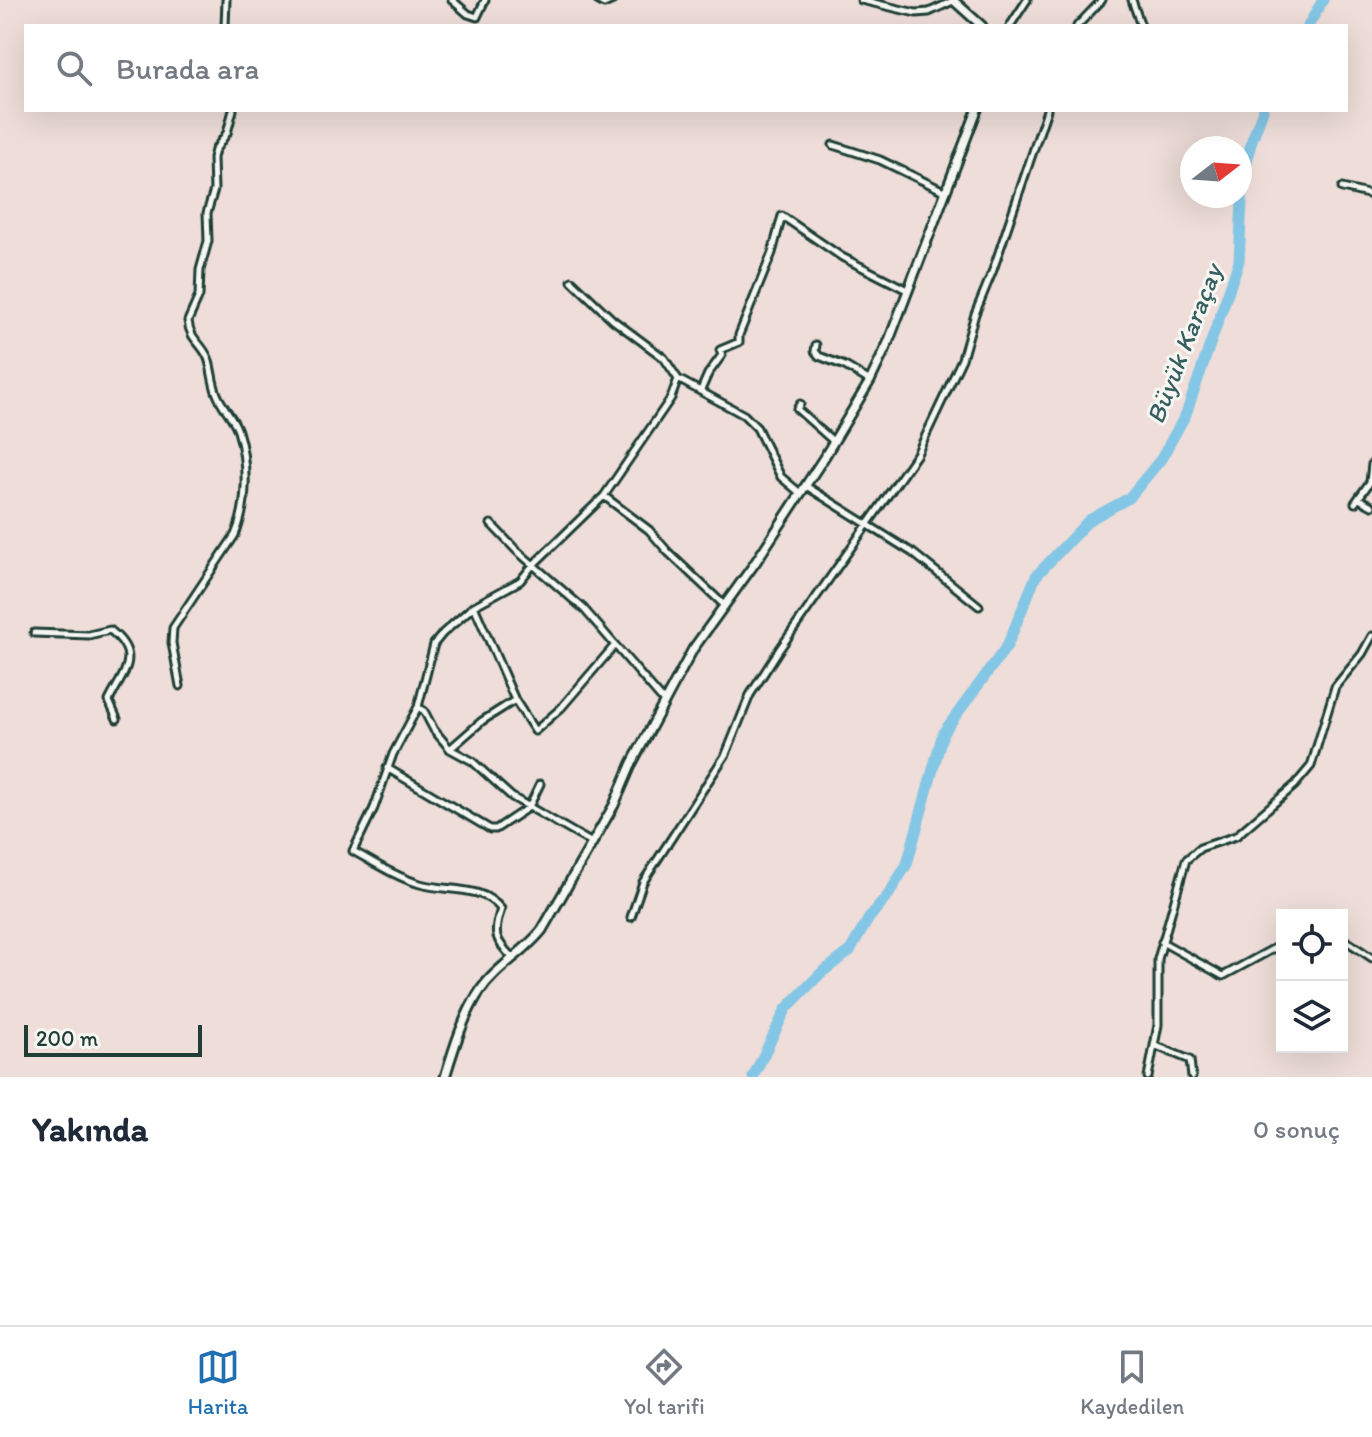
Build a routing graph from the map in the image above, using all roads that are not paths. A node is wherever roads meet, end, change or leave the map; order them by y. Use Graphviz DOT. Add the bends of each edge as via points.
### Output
graph roads {
  1 [pos="226,0"];
  2 [pos="452,0"];
  3 [pos="485,0"];
  4 [pos="597,0"];
  5 [pos="613,0"];
  6 [pos="861,0"];
  7 [pos="953,0"];
  8 [pos="1027,0"];
  9 [pos="1102,0"];
  10 [pos="1132,0"];
  11 [pos="225,24"];
  12 [pos="980,24"];
  13 [pos="1011,24"];
  14 [pos="1079,24"];
  15 [pos="1140,24"];
  16 [pos="232,112"];
  17 [pos="976,112"];
  18 [pos="1046,112"];
  19 [pos="833,145"];
  20 [pos="1342,188"];
  21 [pos="947,192"];
  22 [pos="1372,195"];
  23 [pos="572,281"];
  24 [pos="907,290"];
  25 [pos="816,345"];
  26 [pos="678,379"];
  27 [pos="870,381"];
  28 [pos="701,390"];
  29 [pos="800,404"];
  30 [pos="834,442"];
  31 [pos="1372,464"];
  32 [pos="803,490"];
  33 [pos="604,496"];
  34 [pos="1372,506"];
  35 [pos="491,524"];
  36 [pos="869,524"];
  37 [pos="533,565"];
  38 [pos="474,606"];
  39 [pos="725,606"];
  40 [pos="979,606"];
  41 [pos="34,633"];
  42 [pos="1372,636"];
  43 [pos="615,645"];
  44 [pos="180,686"];
  45 [pos="515,700"];
  46 [pos="665,703"];
  47 [pos="418,707"];
  48 [pos="117,719"];
  49 [pos="450,749"];
  50 [pos="387,768"];
  51 [pos="540,784"];
  52 [pos="529,807"];
  53 [pos="592,843"];
  54 [pos="631,917"];
  55 [pos="1162,942"];
  56 [pos="1348,942"];
  57 [pos="1276,947"];
  58 [pos="513,958"];
  59 [pos="1372,958"];
  60 [pos="1154,1045"];
  61 [pos="445,1077"];
  62 [pos="1148,1077"];
  63 [pos="1192,1077"];
  1 -- 11 [label="street"];
  2 -- 3 [label="street" via="477,17"];
  4 -- 5 [label="street"];
  6 -- 7 [label="street" via="916,13"];
  7 -- 12 [label="street"];
  8 -- 13 [label="street"];
  9 -- 14 [label="street"];
  10 -- 15 [label="street"];
  16 -- 44 [label="street" via="213,158 208,241 199,296 188,321 195,343 207,356 217,394 238,430 244,500 235,535 173,628"];
  17 -- 21 [label="street"];
  18 -- 36 [label="street" via="962,359 917,454"];
  19 -- 21 [label="street" via="880,160"];
  20 -- 22 [label="street"];
  21 -- 24 [label="street"];
  23 -- 26 [label="street" via="664,358"];
  24 -- 27 [label="street"];
  24 -- 28 [label="street" via="842,257 782,216 739,342 720,350"];
  25 -- 27 [label="street" via="819,356"];
  26 -- 28 [label="street"];
  26 -- 33 [label="street" via="671,398"];
  27 -- 30 [label="street"];
  28 -- 32 [label="street" via="750,421 781,477"];
  29 -- 30 [label="street" via="797,409"];
  30 -- 32 [label="street"];
  31 -- 34 [label="street" via="1370,482 1357,501"];
  32 -- 36 [label="street"];
  32 -- 39 [label="street"];
  33 -- 37 [label="street"];
  33 -- 39 [label="street" via="649,530"];
  35 -- 37 [label="street"];
  36 -- 40 [label="street"];
  36 -- 54 [label="street" via="750,695 726,754 643,882"];
  37 -- 38 [label="street" via="520,581"];
  37 -- 43 [label="street" via="584,609"];
  38 -- 45 [label="street"];
  38 -- 47 [label="street" via="434,644"];
  39 -- 46 [label="street" via="693,649"];
  41 -- 48 [label="street" via="89,635 110,630 121,639 129,658 109,701"];
  42 -- 55 [label="street" via="1335,687 1311,766 1236,836 1200,848 1186,860"];
  43 -- 45 [label="street" via="535,731"];
  43 -- 46 [label="street"];
  45 -- 49 [label="street"];
  46 -- 53 [label="street"];
  47 -- 49 [label="street"];
  47 -- 50 [label="street"];
  49 -- 52 [label="street"];
  50 -- 52 [label="street" via="490,829"];
  50 -- 58 [label="street" via="353,851 423,884 479,893 495,901 501,909 497,938"];
  51 -- 52 [label="street"];
  52 -- 53 [label="street"];
  53 -- 58 [label="street" via="542,930"];
  55 -- 57 [label="street" via="1223,976"];
  55 -- 60 [label="street"];
  56 -- 59 [label="street"];
  58 -- 61 [label="street" via="479,991"];
  60 -- 62 [label="street"];
  60 -- 63 [label="street" via="1190,1060"];
}
